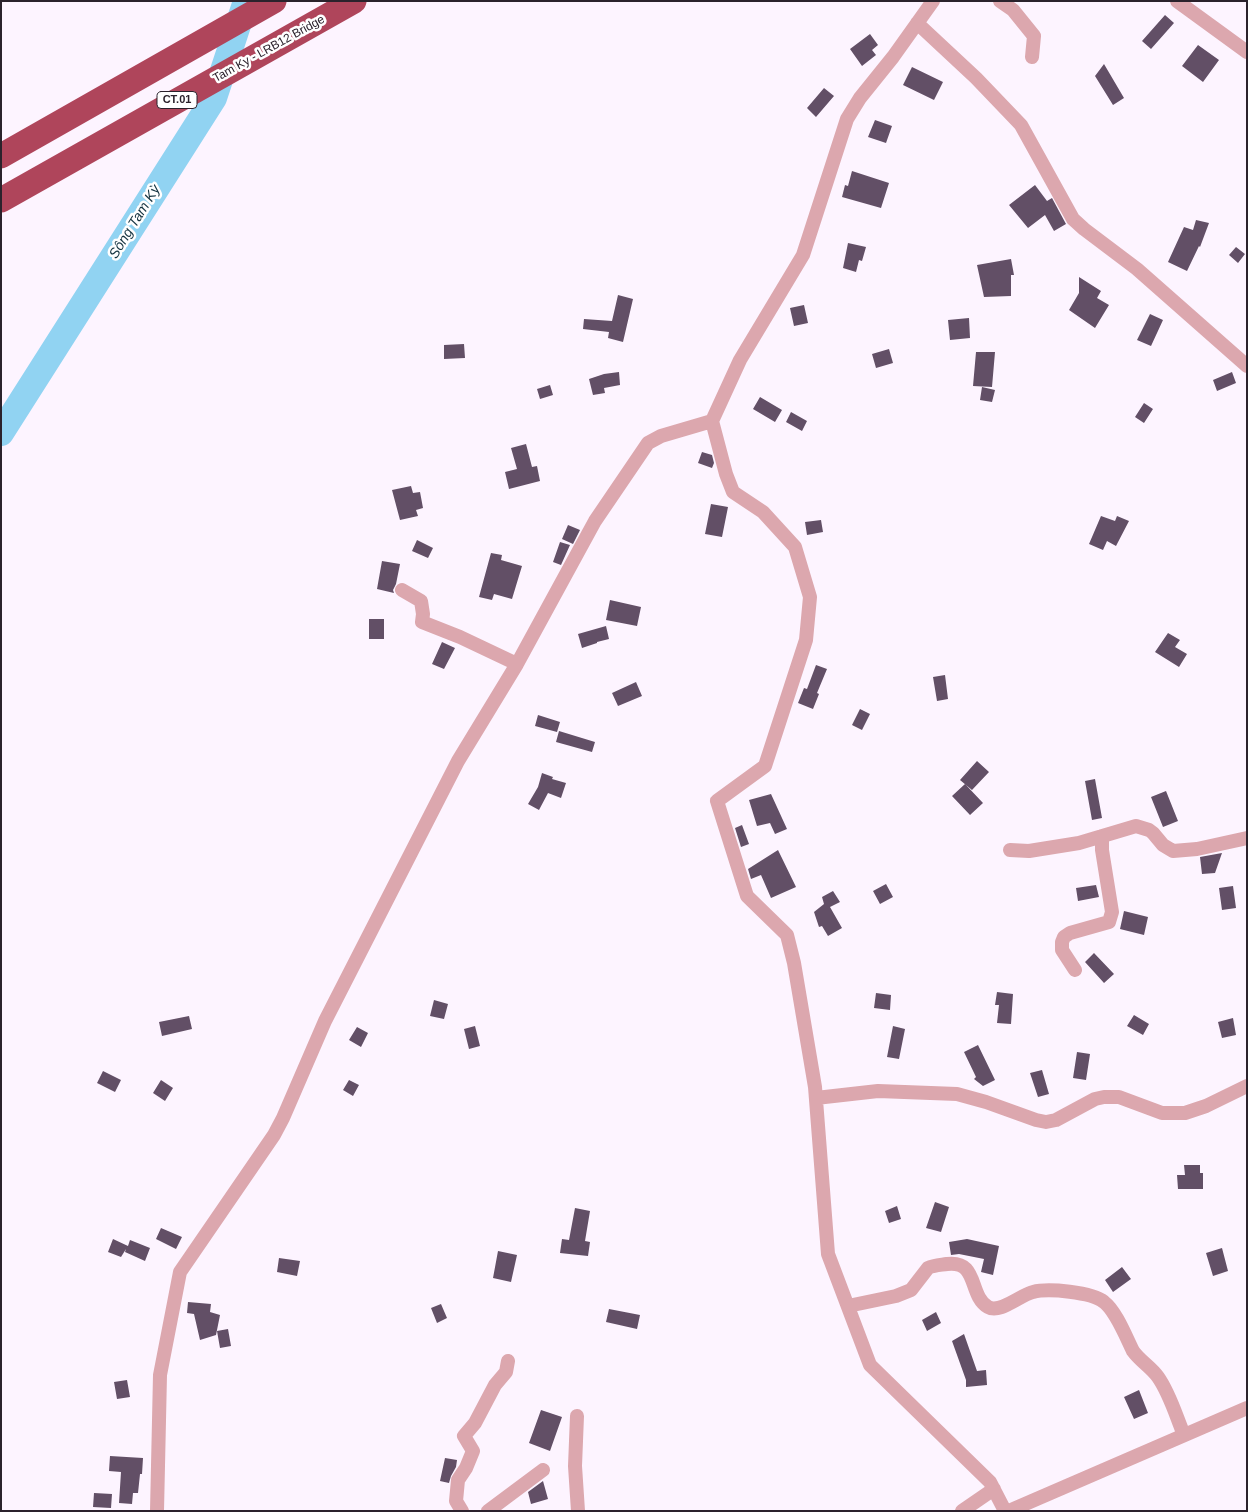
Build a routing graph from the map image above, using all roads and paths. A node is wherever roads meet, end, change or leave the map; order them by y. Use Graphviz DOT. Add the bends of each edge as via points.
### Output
graph roads {
  1 [pos="274,1"];
  2 [pos="354,1"];
  3 [pos="933,1"];
  4 [pos="1000,1"];
  5 [pos="1177,1"];
  6 [pos="917,23"];
  7 [pos="1247,52"];
  8 [pos="1032,57"];
  9 [pos="1,156"];
  10 [pos="1,200"];
  11 [pos="1247,366"];
  12 [pos="712,421"];
  13 [pos="402,590"];
  14 [pos="517,664"];
  15 [pos="1102,836"];
  16 [pos="1247,838"];
  17 [pos="1010,850"];
  18 [pos="1075,970"];
  19 [pos="1247,1086"];
  20 [pos="816,1098"];
  21 [pos="848,1306"];
  22 [pos="508,1362"];
  23 [pos="1247,1408"];
  24 [pos="577,1416"];
  25 [pos="1184,1435"];
  26 [pos="544,1470"];
  27 [pos="994,1489"];
  28 [pos="157,1511"];
  29 [pos="462,1511"];
  30 [pos="488,1511"];
  31 [pos="578,1511"];
  32 [pos="962,1511"];
  33 [pos="1005,1511"];
  34 [pos="1009,1511"];
  1 -- 9 [label="highway"];
  2 -- 10 [label="highway, Tam Ky - LRB12 Bridge / CT.01"];
  3 -- 6 [label="street"];
  4 -- 8 [label="street" via="1013,10 1034,36"];
  5 -- 7 [label="street"];
  6 -- 11 [label="street" via="1021,125 1073,219 1137,269"];
  6 -- 12 [label="street" via="847,119 803,256 740,360"];
  12 -- 14 [label="street" via="648,443 595,521"];
  12 -- 20 [label="street" via="733,492 764,512 795,547 810,597 806,640 765,766 718,801 747,896 787,935"];
  13 -- 14 [label="street" via="421,601 422,622"];
  14 -- 28 [label="street" via="458,761 325,1021 278,1126 180,1272 160,1375"];
  15 -- 16 [label="street" via="1136,826 1153,833 1173,852"];
  15 -- 17 [label="street" via="1048,849"];
  15 -- 18 [label="street" via="1111,917 1108,922 1070,933 1064,938 1062,950"];
  19 -- 20 [label="street" via="1185,1113 1162,1113 1119,1098 1104,1097 1046,1122 957,1094 878,1091"];
  20 -- 21 [label="street" via="828,1254"];
  21 -- 25 [label="street" via="912,1290 928,1268 954,1263 968,1271 982,1302 993,1309 1039,1291 1074,1292 1097,1298 1111,1308 1133,1351 1157,1376"];
  21 -- 27 [label="street" via="870,1365"];
  22 -- 29 [label="street" via="506,1372 464,1436 473,1451 458,1480 456,1501"];
  23 -- 25 [label="street"];
  24 -- 31 [label="street" via="575,1466"];
  25 -- 34 [label="street"];
  26 -- 30 [label="street"];
  27 -- 32 [label="street"];
  27 -- 33 [label="street"];
}
